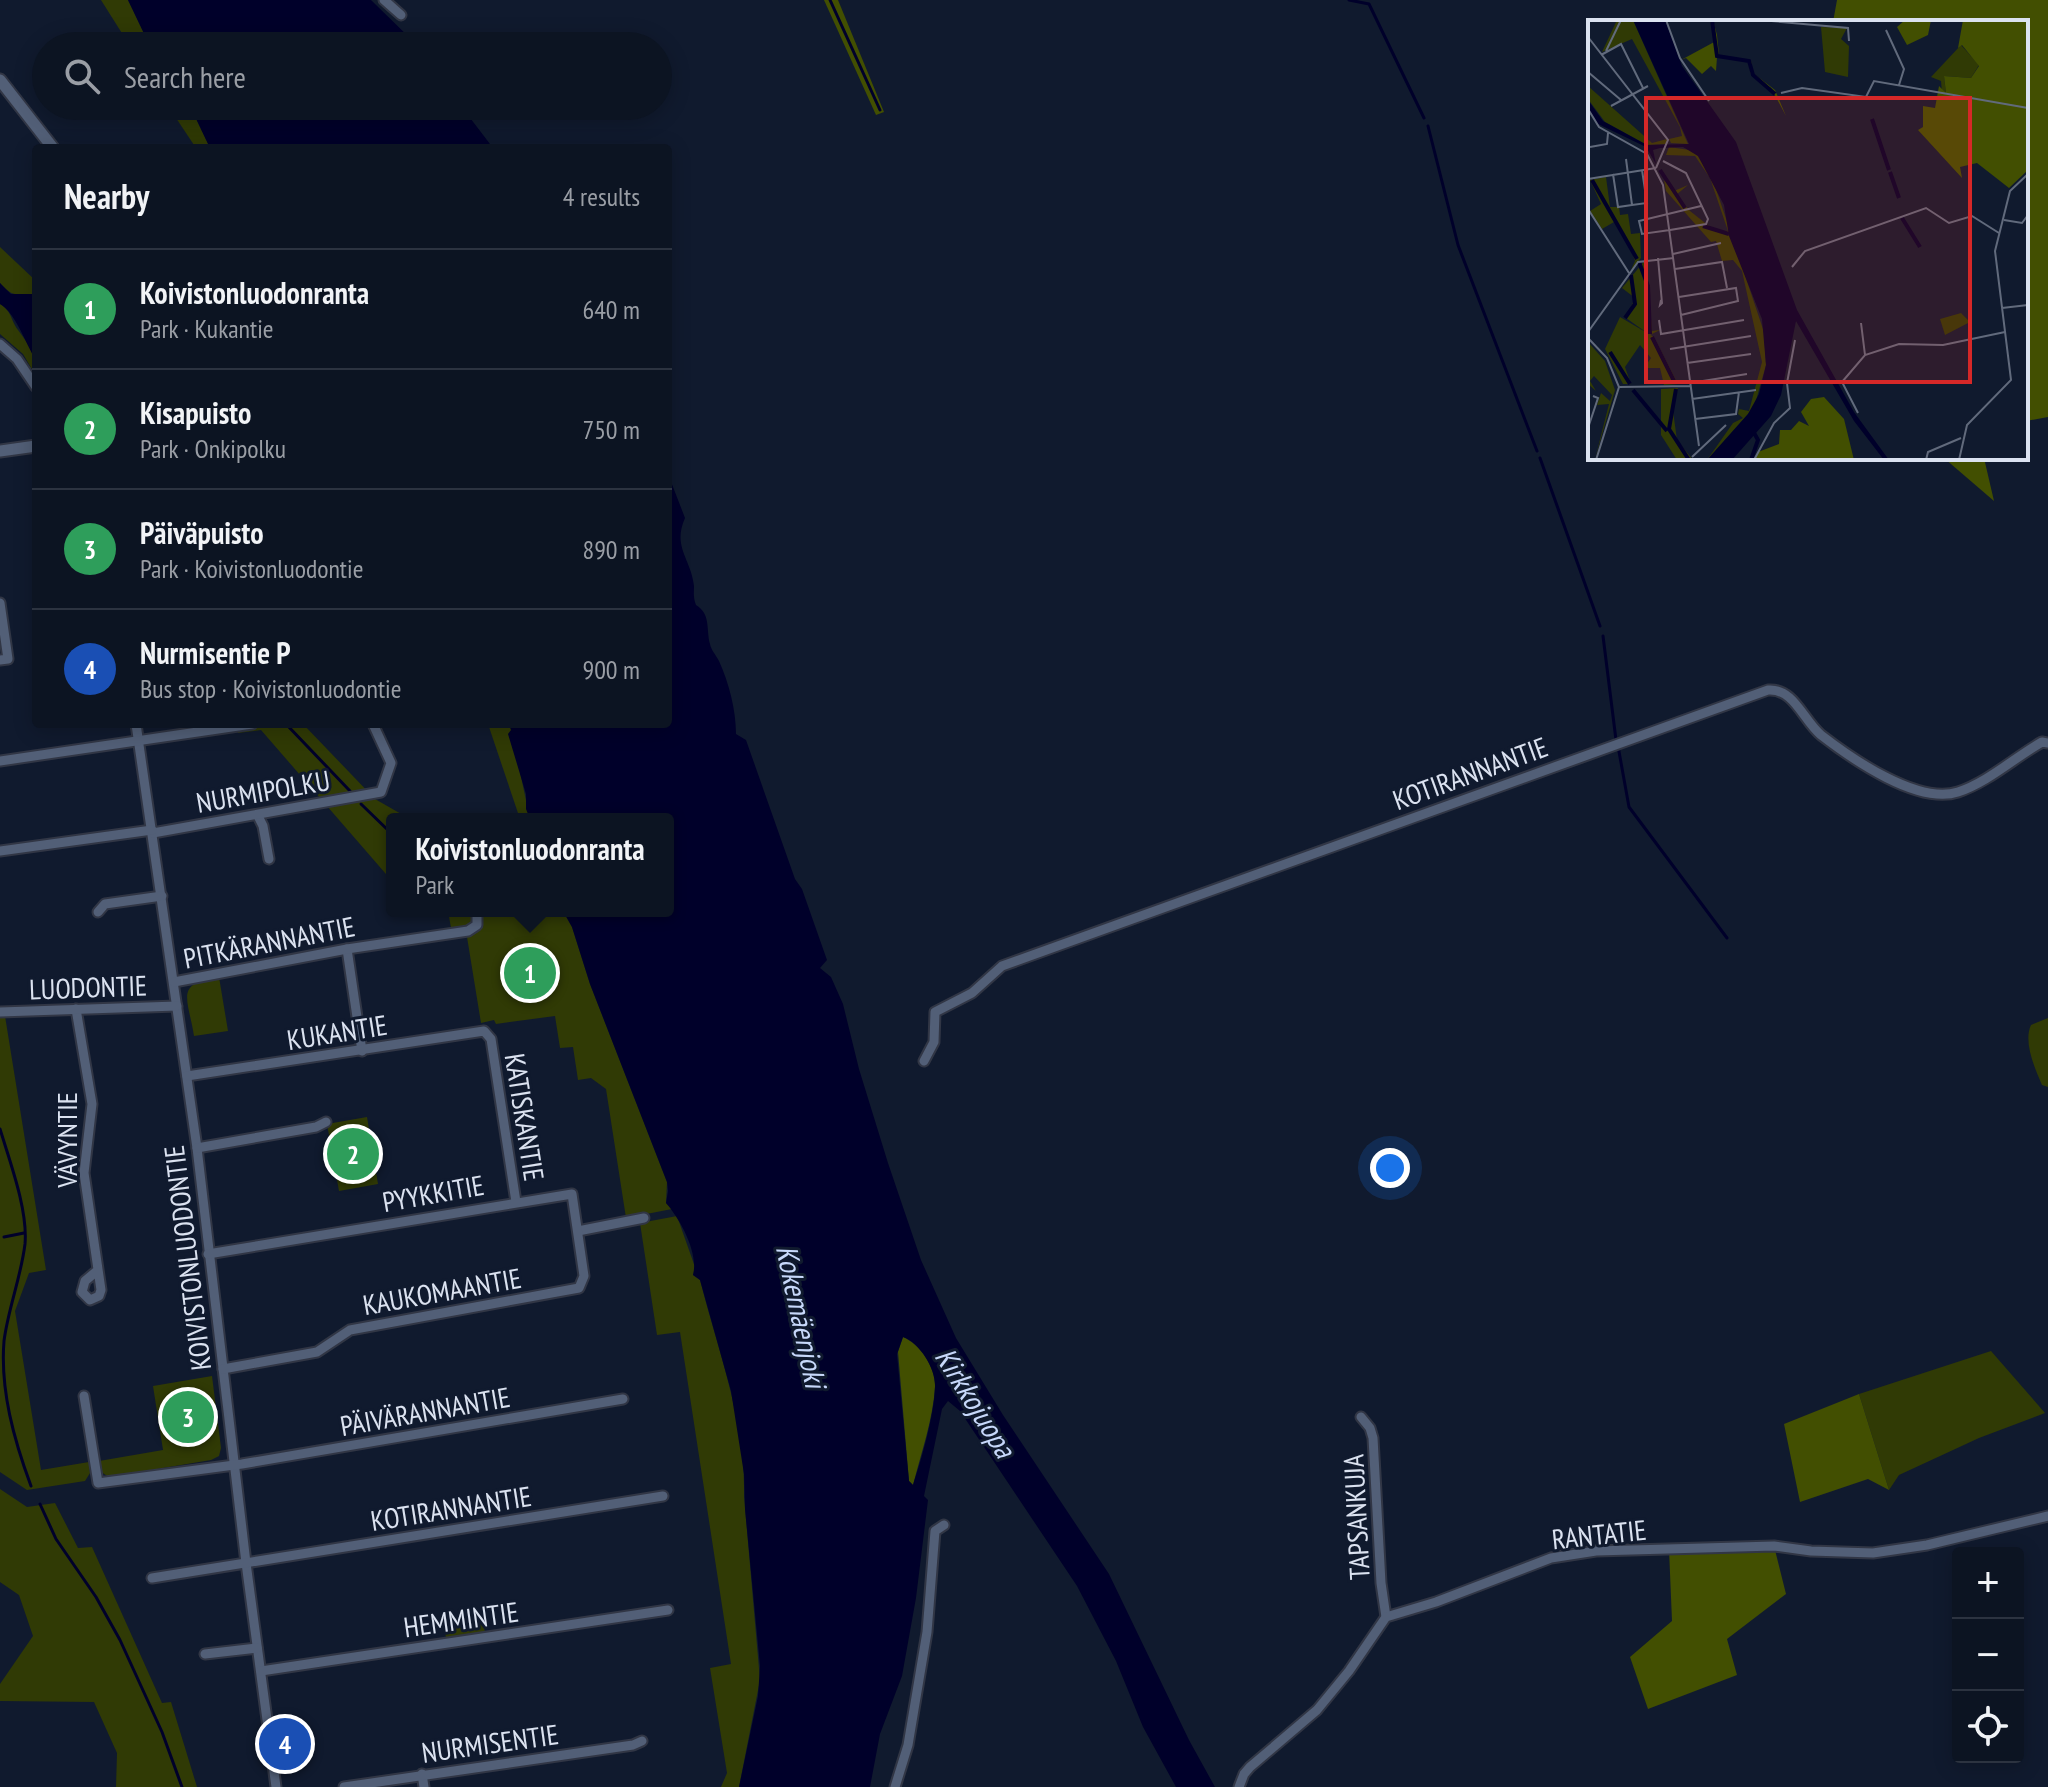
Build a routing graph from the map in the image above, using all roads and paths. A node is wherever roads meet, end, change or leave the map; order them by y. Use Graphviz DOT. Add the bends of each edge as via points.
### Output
graph roads {
  1 [pos="384,0"];
  2 [pos="401,15"];
  3 [pos="0,80"];
  4 [pos="50,144"];
  5 [pos="0,344"];
  6 [pos="32,381"];
  7 [pos="32,447"];
  8 [pos="0,451"];
  9 [pos="0,603"];
  10 [pos="0,660"];
  11 [pos="136,728"];
  12 [pos="224,728"];
  13 [pos="375,728"];
  14 [pos="138,740"];
  15 [pos="2048,743"];
  16 [pos="0,761"];
  17 [pos="258,816"];
  18 [pos="152,832"];
  19 [pos="0,851"];
  20 [pos="269,859"];
  21 [pos="162,896"];
  22 [pos="98,912"];
  23 [pos="477,917"];
  24 [pos="347,949"];
  25 [pos="174,982"];
  26 [pos="177,1006"];
  27 [pos="76,1009"];
  28 [pos="0,1012"];
  29 [pos="491,1039"];
  30 [pos="362,1051"];
  31 [pos="924,1061"];
  32 [pos="187,1076"];
  33 [pos="326,1122"];
  34 [pos="197,1148"];
  35 [pos="516,1202"];
  36 [pos="644,1218"];
  37 [pos="578,1231"];
  38 [pos="208,1254"];
  39 [pos="98,1270"];
  40 [pos="579,1288"];
  41 [pos="223,1369"];
  42 [pos="84,1396"];
  43 [pos="623,1399"];
  44 [pos="1361,1417"];
  45 [pos="234,1465"];
  46 [pos="663,1496"];
  47 [pos="2048,1516"];
  48 [pos="944,1525"];
  49 [pos="246,1563"];
  50 [pos="152,1578"];
  51 [pos="668,1610"];
  52 [pos="1386,1617"];
  53 [pos="257,1648"];
  54 [pos="205,1654"];
  55 [pos="261,1671"];
  56 [pos="642,1741"];
  57 [pos="422,1774"];
  58 [pos="276,1787"];
  59 [pos="344,1787"];
  60 [pos="424,1787"];
  61 [pos="895,1787"];
  62 [pos="1239,1787"];
  1 -- 2 [label="street"];
  3 -- 4 [label="street"];
  5 -- 6 [label="street"];
  7 -- 8 [label="street"];
  9 -- 10 [label="street" via="8,659"];
  11 -- 14 [label="street, KOIVISTONLUODONTIE"];
  12 -- 14 [label="street"];
  13 -- 17 [label="street, NURMIPOLKU" via="391,763 381,792"];
  14 -- 16 [label="street"];
  14 -- 18 [label="street, KOIVISTONLUODONTIE"];
  15 -- 31 [label="street, KOTIRANNANTIE" via="1958,792 1937,796 1874,770 1819,733 1786,694 1768,690 1002,966 972,993 935,1012 934,1042"];
  17 -- 18 [label="street, NURMIPOLKU"];
  17 -- 20 [label="street"];
  18 -- 19 [label="street, NURMIPOLKU"];
  18 -- 21 [label="street, KOIVISTONLUODONTIE"];
  21 -- 22 [label="street" via="105,904"];
  21 -- 25 [label="street, KOIVISTONLUODONTIE"];
  23 -- 24 [label="street, PITKÄRANNANTIE" via="477,925 468,931"];
  24 -- 25 [label="street, PITKÄRANNANTIE"];
  24 -- 30 [label="street"];
  25 -- 26 [label="street, KOIVISTONLUODONTIE"];
  26 -- 27 [label="street, LUODONTIE"];
  26 -- 32 [label="street, KOIVISTONLUODONTIE"];
  27 -- 28 [label="street, LUODONTIE"];
  27 -- 39 [label="street, VÄVYNTIE" via="92,1104 84,1173"];
  29 -- 30 [label="street, KUKANTIE" via="484,1031"];
  29 -- 35 [label="street, KATISKANTIE"];
  30 -- 32 [label="street, KUKANTIE"];
  32 -- 34 [label="street, KOIVISTONLUODONTIE"];
  33 -- 34 [label="street"];
  34 -- 38 [label="street, KOIVISTONLUODONTIE"];
  35 -- 37 [label="street, PYYKKITIE" via="572,1194"];
  35 -- 38 [label="street, PYYKKITIE"];
  36 -- 37 [label="street"];
  37 -- 40 [label="street, PYYKKITIE" via="584,1276"];
  38 -- 41 [label="street, KOIVISTONLUODONTIE"];
  40 -- 41 [label="street, KAUKOMAANTIE" via="350,1330 317,1352"];
  41 -- 45 [label="street, KOIVISTONLUODONTIE"];
  42 -- 45 [label="street, PÄIVÄRANNANTIE" via="98,1483"];
  43 -- 45 [label="street, PÄIVÄRANNANTIE"];
  44 -- 52 [label="street, TAPSANKUJA" via="1373,1438"];
  45 -- 49 [label="street, KOIVISTONLUODONTIE"];
  46 -- 49 [label="street, KOTIRANNANTIE"];
  47 -- 52 [label="street, RANTATIE" via="1873,1553 1774,1546 1596,1551 1551,1558"];
  48 -- 61 [label="street" via="935,1531 927,1632 908,1745"];
  49 -- 50 [label="street, KOTIRANNANTIE"];
  49 -- 53 [label="street, KOIVISTONLUODONTIE"];
  51 -- 55 [label="street, HEMMINTIE"];
  52 -- 62 [label="street" via="1317,1710 1250,1767"];
  53 -- 54 [label="street"];
  53 -- 55 [label="street, KOIVISTONLUODONTIE"];
  55 -- 58 [label="street, KOIVISTONLUODONTIE"];
  56 -- 57 [label="street, NURMISENTIE"];
  57 -- 59 [label="street, NURMISENTIE"];
  57 -- 60 [label="street"];
}
